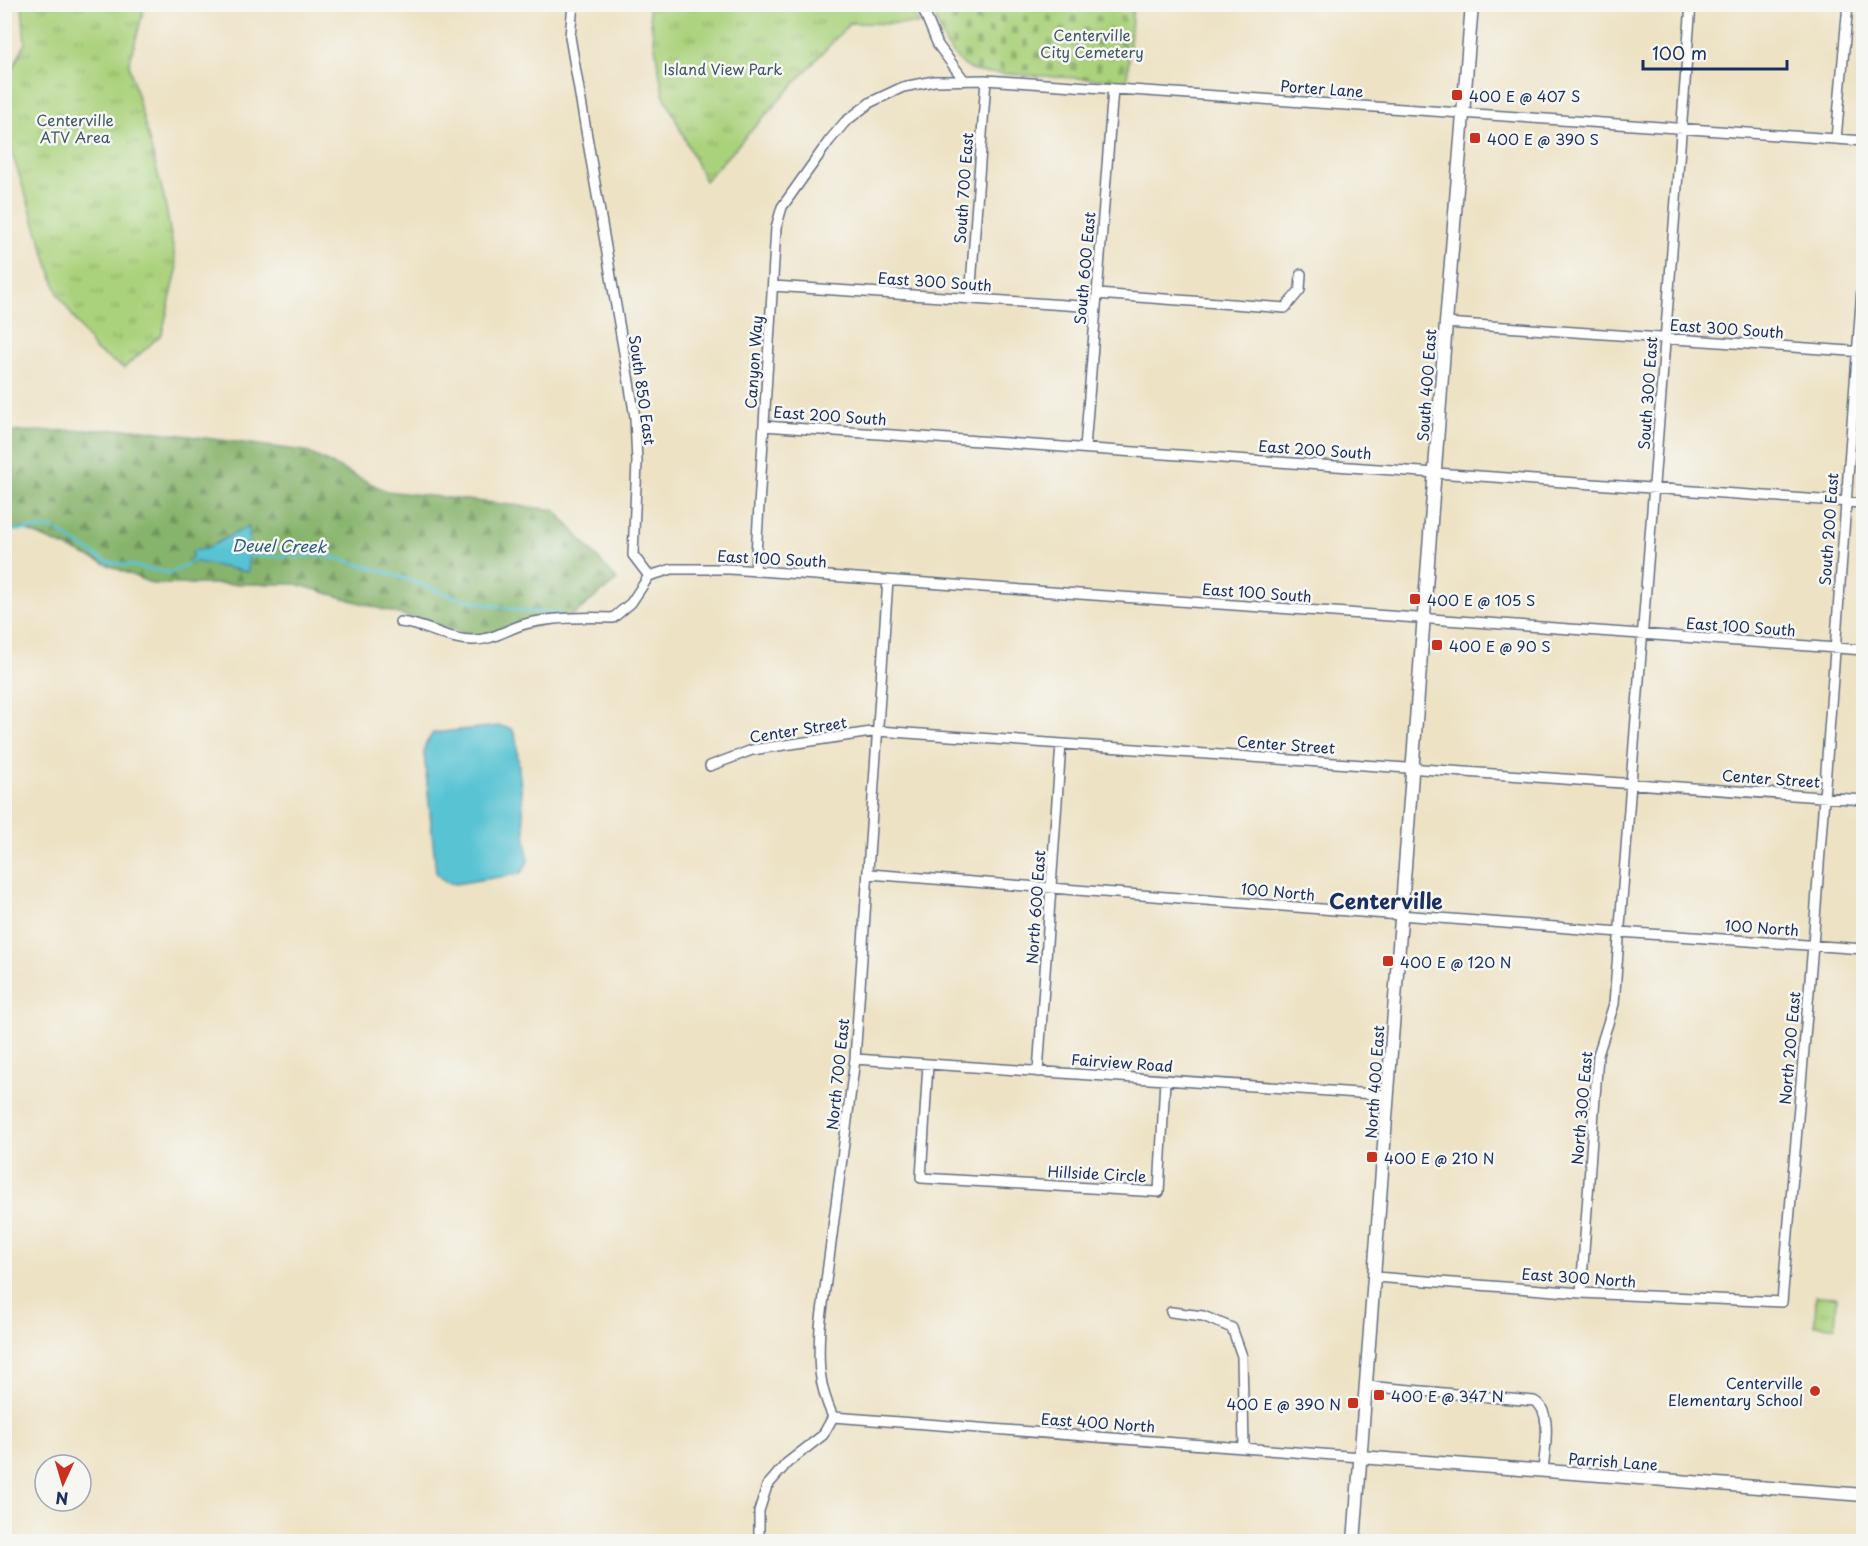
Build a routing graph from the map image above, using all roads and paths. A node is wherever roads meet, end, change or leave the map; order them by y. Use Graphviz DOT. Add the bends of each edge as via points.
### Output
graph roads {
  1 [pos="573,4"];
  2 [pos="921,4"];
  3 [pos="1472,4"];
  4 [pos="1691,4"];
  5 [pos="1848,4"];
  6 [pos="964,80"];
  7 [pos="986,80"];
  8 [pos="1113,89"];
  9 [pos="1464,112"];
  10 [pos="1682,128"];
  11 [pos="1836,139"];
  12 [pos="1863,141"];
  13 [pos="811,166"];
  14 [pos="1863,263"];
  15 [pos="1301,274"];
  16 [pos="772,286"];
  17 [pos="1097,294"];
  18 [pos="970,299"];
  19 [pos="1096,307"];
  20 [pos="1446,323"];
  21 [pos="1666,338"];
  22 [pos="1860,352"];
  23 [pos="764,426"];
  24 [pos="1085,448"];
  25 [pos="1435,473"];
  26 [pos="1655,489"];
  27 [pos="1845,502"];
  28 [pos="1863,503"];
  29 [pos="755,571"];
  30 [pos="649,576"];
  31 [pos="888,580"];
  32 [pos="1423,618"];
  33 [pos="400,622"];
  34 [pos="1643,634"];
  35 [pos="1834,648"];
  36 [pos="1863,650"];
  37 [pos="879,731"];
  38 [pos="1061,744"];
  39 [pos="710,766"];
  40 [pos="1413,768"];
  41 [pos="1633,784"];
  42 [pos="1823,797"];
  43 [pos="1863,800"];
  44 [pos="869,874"];
  45 [pos="1051,888"];
  46 [pos="1402,915"];
  47 [pos="1620,932"];
  48 [pos="1813,945"];
  49 [pos="1863,949"];
  50 [pos="855,1059"];
  51 [pos="928,1064"];
  52 [pos="1038,1072"];
  53 [pos="1166,1080"];
  54 [pos="1388,1095"];
  55 [pos="1375,1276"];
  56 [pos="1581,1293"];
  57 [pos="1782,1302"];
  58 [pos="1171,1312"];
  59 [pos="1366,1386"];
  60 [pos="833,1417"];
  61 [pos="1244,1448"];
  62 [pos="1360,1456"];
  63 [pos="1543,1471"];
  64 [pos="1863,1495"];
  65 [pos="759,1542"];
  66 [pos="1354,1542"];
  1 -- 30 [label="street, South 850 East" via="570,37 635,417 633,555"];
  2 -- 6 [label="street" via="938,45"];
  3 -- 9 [label="street, South 400 East"];
  4 -- 10 [label="street, South 300 East"];
  5 -- 11 [label="street"];
  6 -- 7 [label="street, Porter Lane"];
  6 -- 13 [label="street, Porter Lane" via="903,87 871,102 845,122"];
  7 -- 8 [label="street, Porter Lane"];
  7 -- 18 [label="street, South 700 East"];
  8 -- 9 [label="street, Porter Lane"];
  8 -- 17 [label="street, South 600 East"];
  9 -- 10 [label="street, Porter Lane"];
  9 -- 20 [label="street, South 400 East"];
  10 -- 11 [label="street, Porter Lane"];
  10 -- 21 [label="street, South 300 East"];
  11 -- 12 [label="street, Porter Lane"];
  13 -- 16 [label="street, Canyon Way" via="782,207 776,228"];
  14 -- 22 [label="street, South 200 East"];
  15 -- 17 [label="street" via="1300,290 1285,308"];
  16 -- 18 [label="street, East 300 South"];
  16 -- 23 [label="street, Canyon Way"];
  17 -- 19 [label="street, South 600 East"];
  18 -- 19 [label="street, East 300 South"];
  19 -- 24 [label="street, South 600 East"];
  20 -- 21 [label="street, East 300 South"];
  20 -- 25 [label="street, South 400 East"];
  21 -- 22 [label="street, East 300 South"];
  21 -- 26 [label="street, South 300 East"];
  22 -- 27 [label="street, South 200 East"];
  23 -- 24 [label="street, East 200 South"];
  23 -- 29 [label="street, Canyon Way"];
  24 -- 25 [label="street, East 200 South"];
  25 -- 26 [label="street, East 200 South"];
  25 -- 32 [label="street, South 400 East"];
  26 -- 27 [label="street, East 200 South"];
  26 -- 34 [label="street, South 300 East"];
  27 -- 28 [label="street, East 200 South"];
  27 -- 35 [label="street, South 200 East"];
  29 -- 30 [label="street, East 100 South" via="672,569"];
  29 -- 31 [label="street, East 100 South"];
  30 -- 33 [label="street" via="631,603 613,618 565,618 524,624 492,637 471,640"];
  31 -- 32 [label="street, East 100 South"];
  31 -- 37 [label="street"];
  32 -- 34 [label="street, East 100 South"];
  32 -- 40 [label="street, South 400 East"];
  34 -- 35 [label="street, East 100 South"];
  34 -- 41 [label="street, South 300 East"];
  35 -- 36 [label="street, East 100 South"];
  35 -- 42 [label="street, South 200 East"];
  37 -- 38 [label="street, Center Street"];
  37 -- 39 [label="street, Center Street" via="752,750"];
  37 -- 44 [label="street, North 700 East"];
  38 -- 40 [label="street, Center Street"];
  38 -- 45 [label="street, North 600 East"];
  40 -- 41 [label="street, Center Street"];
  40 -- 46 [label="street, North 400 East"];
  41 -- 42 [label="street, Center Street"];
  41 -- 47 [label="street, North 300 East"];
  42 -- 43 [label="street, Center Street"];
  42 -- 48 [label="street, North 200 East"];
  44 -- 45 [label="street, 100 North"];
  44 -- 50 [label="street, North 700 East"];
  45 -- 46 [label="street, 100 North"];
  45 -- 52 [label="street, North 600 East"];
  46 -- 47 [label="street, 100 North"];
  46 -- 54 [label="street, North 400 East"];
  47 -- 48 [label="street, 100 North"];
  47 -- 56 [label="street, North 300 East" via="1614,1004 1598,1055"];
  48 -- 49 [label="street, 100 North"];
  48 -- 57 [label="street, North 200 East"];
  50 -- 51 [label="street, Fairview Road"];
  50 -- 60 [label="street, North 700 East" via="820,1327 818,1361"];
  51 -- 52 [label="street, Fairview Road"];
  51 -- 53 [label="street, Hillside Circle" via="921,1178 1159,1192"];
  52 -- 53 [label="street, Fairview Road"];
  53 -- 54 [label="street, Fairview Road"];
  54 -- 55 [label="street, North 400 East"];
  55 -- 56 [label="street, East 300 North"];
  55 -- 59 [label="street, North 400 East"];
  56 -- 57 [label="street, East 300 North"];
  58 -- 61 [label="street" via="1203,1316 1232,1328 1242,1356"];
  59 -- 62 [label="street, North 400 East"];
  59 -- 63 [label="street" via="1534,1401 1542,1407 1546,1422"];
  60 -- 61 [label="street, East 400 North"];
  60 -- 65 [label="street" via="823,1435 767,1486 759,1510"];
  61 -- 62 [label="street, East 400 North"];
  62 -- 63 [label="street, Parrish Lane"];
  62 -- 66 [label="street, North 400 East"];
  63 -- 64 [label="street, Parrish Lane"];
}
